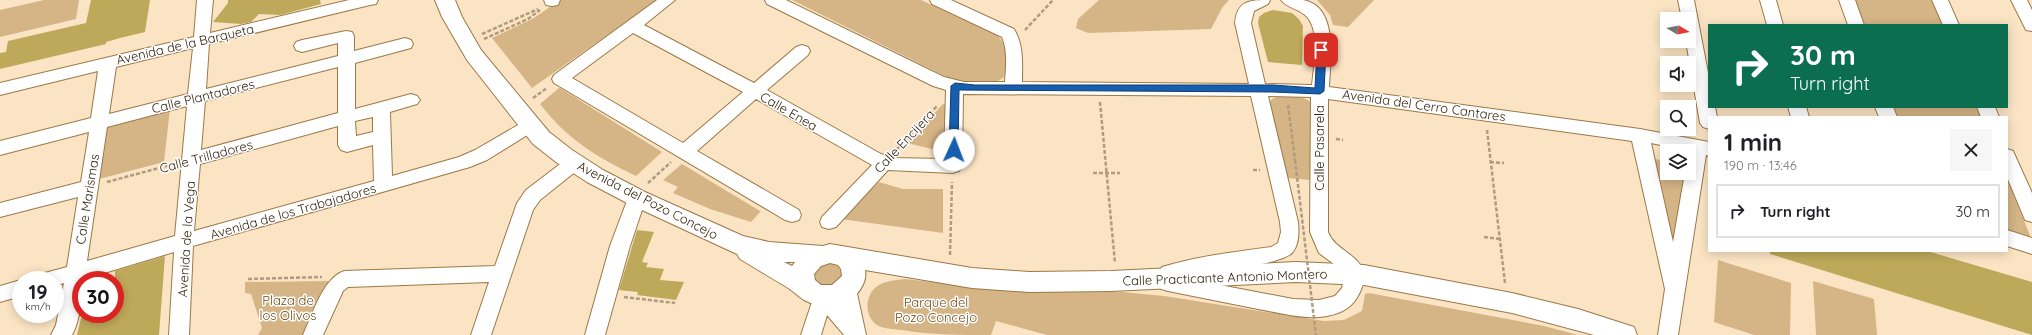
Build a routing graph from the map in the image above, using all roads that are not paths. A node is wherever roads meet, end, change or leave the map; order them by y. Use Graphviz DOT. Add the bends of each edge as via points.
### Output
graph roads {
  1 [pos="206,0"];
  2 [pos="370,0"];
  3 [pos="445,0"];
  4 [pos="667,0"];
  5 [pos="773,0"];
  6 [pos="938,0"];
  7 [pos="1262,0"];
  8 [pos="1289,0"];
  9 [pos="1686,0"];
  10 [pos="1768,0"];
  11 [pos="1847,0"];
  12 [pos="1940,0"];
  13 [pos="2019,0"];
  14 [pos="300,17"];
  15 [pos="1775,24"];
  16 [pos="1856,24"];
  17 [pos="1951,24"];
  18 [pos="632,26"];
  19 [pos="2032,26"];
  20 [pos="202,40"];
  21 [pos="405,44"];
  22 [pos="302,46"];
  23 [pos="802,51"];
  24 [pos="346,60"];
  25 [pos="108,62"];
  26 [pos="302,71"];
  27 [pos="955,86"];
  28 [pos="1013,88"];
  29 [pos="0,89"];
  30 [pos="1258,89"];
  31 [pos="755,91"];
  32 [pos="1320,91"];
  33 [pos="197,97"];
  34 [pos="411,100"];
  35 [pos="381,108"];
  36 [pos="346,117"];
  37 [pos="524,117"];
  38 [pos="1708,118"];
  39 [pos="99,123"];
  40 [pos="1640,135"];
  41 [pos="382,136"];
  42 [pos="1704,147"];
  43 [pos="0,148"];
  44 [pos="684,152"];
  45 [pos="2008,158"];
  46 [pos="192,160"];
  47 [pos="574,162"];
  48 [pos="884,163"];
  49 [pos="953,166"];
  50 [pos="383,185"];
  51 [pos="89,187"];
  52 [pos="635,196"];
  53 [pos="0,210"];
  54 [pos="2032,214"];
  55 [pos="792,215"];
  56 [pos="829,222"];
  57 [pos="2008,238"];
  58 [pos="184,242"];
  59 [pos="739,245"];
  60 [pos="2032,246"];
  61 [pos="821,255"];
  62 [pos="1335,256"];
  63 [pos="846,257"];
  64 [pos="914,269"];
  65 [pos="76,271"];
  66 [pos="80,271"];
  67 [pos="502,274"];
  68 [pos="1354,274"];
  69 [pos="1146,279"];
  70 [pos="1406,282"];
  71 [pos="849,286"];
  72 [pos="12,291"];
  73 [pos="813,291"];
  74 [pos="0,294"];
  75 [pos="72,294"];
  76 [pos="1676,297"];
  77 [pos="62,335"];
  78 [pos="179,335"];
  79 [pos="313,335"];
  80 [pos="481,335"];
  81 [pos="595,335"];
  82 [pos="811,335"];
  83 [pos="856,335"];
  84 [pos="1625,335"];
  85 [pos="1668,335"];
  1 -- 20 [label="street, Avenida de la Vega"];
  2 -- 14 [label="street, Avenida de la Barqueta"];
  3 -- 37 [label="main road, Avenida del Pozo Concejo" via="467,43"];
  4 -- 18 [label="street"];
  5 -- 27 [label="street, Avenida del Cerro Cantares" via="940,82"];
  6 -- 28 [label="street" via="1008,33 1014,48"];
  7 -- 30 [label="street" via="1249,6 1243,14"];
  8 -- 32 [label="street, Calle Pasarela" via="1310,10 1317,18 1322,36"];
  9 -- 38 [label="street"];
  10 -- 15 [label="street"];
  11 -- 16 [label="street"];
  12 -- 17 [label="street"];
  13 -- 19 [label="street"];
  14 -- 20 [label="street, Avenida de la Barqueta"];
  14 -- 22 [label="street"];
  18 -- 31 [label="street, Calle Enea"];
  18 -- 44 [label="street" via="560,78"];
  20 -- 25 [label="street, Avenida de la Barqueta"];
  20 -- 33 [label="street, Avenida de la Vega"];
  21 -- 24 [label="street, Calle Plantadores"];
  22 -- 24 [label="street" via="346,36"];
  22 -- 26 [label="street"];
  23 -- 31 [label="street"];
  24 -- 26 [label="street, Calle Plantadores"];
  24 -- 36 [label="street"];
  25 -- 29 [label="street, Avenida de la Barqueta"];
  25 -- 39 [label="street, Calle Marismas"];
  26 -- 33 [label="street, Calle Plantadores"];
  27 -- 28 [label="street, Avenida del Cerro Cantares"];
  27 -- 49 [label="street, Calle Encijera"];
  28 -- 30 [label="street, Avenida del Cerro Cantares"];
  30 -- 32 [label="street, Avenida del Cerro Cantares"];
  30 -- 69 [label="street" via="1289,222 1289,240 1286,247 1275,254 1198,266"];
  31 -- 44 [label="street"];
  31 -- 48 [label="street, Calle Enea"];
  32 -- 40 [label="street, Avenida del Cerro Cantares"];
  32 -- 62 [label="street, Calle Pasarela" via="1319,232 1326,248"];
  33 -- 39 [label="street, Calle Plantadores"];
  33 -- 46 [label="street, Avenida de la Vega"];
  34 -- 35 [label="street, Calle Trilladores"];
  35 -- 36 [label="street, Calle Trilladores"];
  35 -- 41 [label="street"];
  36 -- 41 [label="street" via="347,145"];
  36 -- 46 [label="street, Calle Trilladores"];
  37 -- 47 [label="main road, Avenida del Pozo Concejo" via="541,138"];
  37 -- 50 [label="street, Avenida de los Trabajadores" via="473,159"];
  39 -- 43 [label="street, Calle Plantadores"];
  39 -- 51 [label="street, Calle Marismas"];
  40 -- 42 [label="street, Avenida del Cerro Cantares"];
  40 -- 76 [label="street"];
  41 -- 50 [label="street"];
  42 -- 76 [label="street"];
  44 -- 55 [label="street"];
  45 -- 54 [label="street"];
  46 -- 58 [label="street, Avenida de la Vega"];
  47 -- 52 [label="main road, Avenida del Pozo Concejo"];
  47 -- 67 [label="street" via="533,195 524,208"];
  48 -- 49 [label="street, Calle Enea"];
  48 -- 56 [label="street, Calle Encijera"];
  50 -- 58 [label="street, Avenida de los Trabajadores"];
  51 -- 53 [label="street"];
  51 -- 65 [label="street, Calle Marismas"];
  52 -- 59 [label="main road, Avenida del Pozo Concejo"];
  52 -- 81 [label="street"];
  57 -- 60 [label="street"];
  58 -- 66 [label="street, Avenida de los Trabajadores"];
  58 -- 78 [label="street, Avenida de la Vega"];
  59 -- 61 [label="main road, Avenida del Pozo Concejo" via="775,252"];
  59 -- 73 [label="main road, Avenida del Pozo Concejo"];
  61 -- 63 [label="main road" via="838,254"];
  61 -- 73 [label="main road" via="806,264 802,271 802,278"];
  62 -- 68 [label="street, Calle Pasarela"];
  62 -- 70 [label="street" via="1383,271"];
  63 -- 64 [label="main road, Calle Practicante Antonio Montero"];
  63 -- 71 [label="main road" via="855,269"];
  64 -- 69 [label="main road, Calle Practicante Antonio Montero" via="1003,281"];
  64 -- 71 [label="main road, Calle Practicante Antonio Montero" via="884,271"];
  67 -- 79 [label="street" via="342,280"];
  67 -- 80 [label="street"];
  68 -- 69 [label="main road, Calle Practicante Antonio Montero" via="1296,272"];
  68 -- 69 [label="street" via="1349,297 1340,304 1328,308 1313,309"];
  68 -- 70 [label="main road, Calle Practicante Antonio Montero"];
  70 -- 84 [label="main road, Calle Practicante Antonio Montero" via="1541,310"];
  71 -- 73 [label="main road" via="835,295"];
  71 -- 83 [label="street" via="850,313"];
  72 -- 74 [label="street"];
  73 -- 82 [label="street"];
  73 -- 83 [label="street"];
  75 -- 77 [label="street, Calle Marismas"];
  76 -- 85 [label="street"];
}
